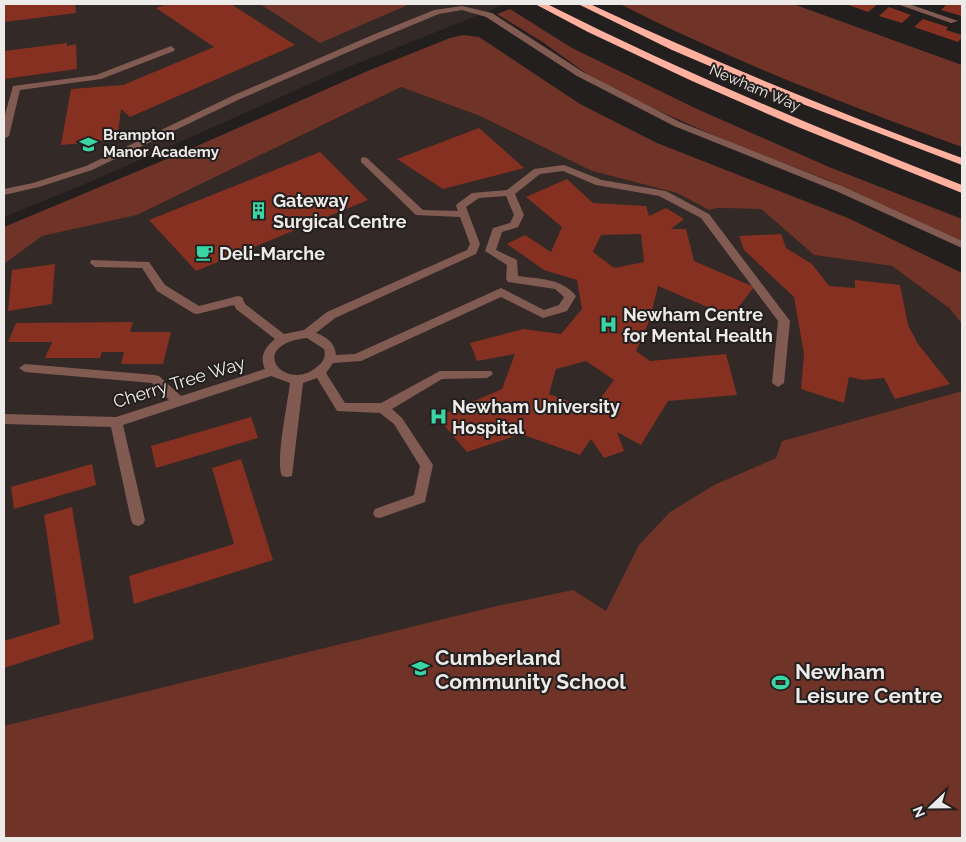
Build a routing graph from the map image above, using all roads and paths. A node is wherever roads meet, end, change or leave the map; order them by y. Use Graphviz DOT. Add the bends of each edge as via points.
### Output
graph roads {
  1 [pos="540,4"];
  2 [pos="583,4"];
  3 [pos="901,4"];
  4 [pos="934,4"];
  5 [pos="926,12"];
  6 [pos="954,21"];
  7 [pos="171,49"];
  8 [pos="4,136"];
  9 [pos="364,160"];
  10 [pos="962,162"];
  11 [pos="962,189"];
  12 [pos="4,192"];
  13 [pos="510,193"];
  14 [pos="463,214"];
  15 [pos="962,245"];
  16 [pos="490,251"];
  17 [pos="472,252"];
  18 [pos="95,263"];
  19 [pos="512,278"];
  20 [pos="501,292"];
  21 [pos="307,334"];
  22 [pos="282,339"];
  23 [pos="330,359"];
  24 [pos="25,368"];
  25 [pos="273,371"];
  26 [pos="319,372"];
  27 [pos="487,374"];
  28 [pos="297,378"];
  29 [pos="778,384"];
  30 [pos="179,402"];
  31 [pos="382,408"];
  32 [pos="4,419"];
  33 [pos="116,422"];
  34 [pos="287,472"];
  35 [pos="380,513"];
  36 [pos="138,520"];
  1 -- 11 [label="highway, Newham Way" via="684,74"];
  2 -- 10 [label="highway, Newham Way" via="753,81"];
  3 -- 5 [label="street"];
  4 -- 5 [label="street"];
  5 -- 6 [label="street"];
  7 -- 8 [label="street" via="98,77 16,88"];
  9 -- 14 [label="street" via="420,213"];
  12 -- 15 [label="street" via="89,168 251,91 373,38 437,12 462,8 489,15 588,78 677,124 840,189"];
  13 -- 14 [label="street" via="476,195 461,206"];
  13 -- 16 [label="street" via="520,215 514,225 497,230"];
  13 -- 29 [label="street" via="537,171 564,168 600,183 662,193 705,216 784,321"];
  14 -- 17 [label="street" via="474,244"];
  16 -- 17 [label="street"];
  16 -- 19 [label="street" via="514,263"];
  17 -- 21 [label="street" via="331,315"];
  18 -- 22 [label="street" via="145,264 161,288 197,310 238,300 240,306"];
  19 -- 20 [label="street"];
  19 -- 20 [label="street" via="558,286 570,296 564,308 543,314"];
  20 -- 23 [label="street" via="357,358"];
  21 -- 22 [label="street"];
  21 -- 23 [label="street" via="327,344"];
  22 -- 25 [label="street" via="270,350 269,365"];
  23 -- 26 [label="street"];
  24 -- 30 [label="street" via="155,379"];
  25 -- 28 [label="street" via="281,376"];
  25 -- 30 [label="street, Cherry Tree Way"];
  26 -- 28 [label="street"];
  26 -- 31 [label="street" via="341,408"];
  27 -- 31 [label="street" via="440,375"];
  28 -- 34 [label="street"];
  30 -- 33 [label="street, Cherry Tree Way"];
  31 -- 35 [label="street" via="398,421 427,465 420,498"];
  32 -- 33 [label="street, Cherry Tree Way"];
  33 -- 36 [label="street"];
}
